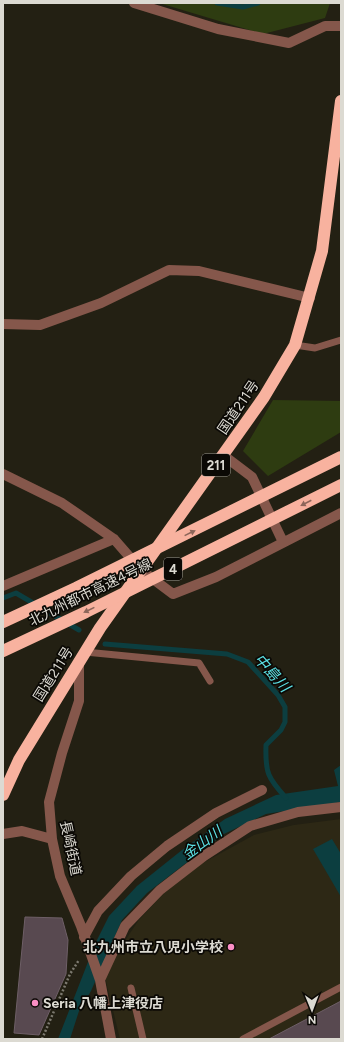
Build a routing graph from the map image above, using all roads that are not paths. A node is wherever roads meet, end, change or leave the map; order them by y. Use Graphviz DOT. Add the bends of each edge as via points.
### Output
graph roads {
  1 [pos="134,3"];
  2 [pos="341,26"];
  3 [pos="341,101"];
  4 [pos="310,298"];
  5 [pos="3,324"];
  6 [pos="341,340"];
  7 [pos="295,345"];
  8 [pos="341,451"];
  9 [pos="223,455"];
  10 [pos="341,457"];
  11 [pos="3,474"];
  12 [pos="294,482"];
  13 [pos="341,485"];
  14 [pos="341,514"];
  15 [pos="114,539"];
  16 [pos="283,542"];
  17 [pos="141,570"];
  18 [pos="3,586"];
  19 [pos="3,622"];
  20 [pos="3,651"];
  21 [pos="82,656"];
  22 [pos="210,680"];
  23 [pos="262,790"];
  24 [pos="3,794"];
  25 [pos="341,807"];
  26 [pos="3,834"];
  27 [pos="52,839"];
  28 [pos="86,942"];
  29 [pos="100,980"];
  30 [pos="341,987"];
  31 [pos="131,988"];
  32 [pos="111,1039"];
  33 [pos="143,1039"];
  34 [pos="244,1039"];
  1 -- 2 [label="street" via="218,29 289,43 325,26"];
  3 -- 4 [label="highway, 国道211号 / 211" via="322,251"];
  4 -- 5 [label="street" via="199,271 169,270 101,303 40,325"];
  4 -- 7 [label="highway, 国道211号 / 211"];
  6 -- 7 [label="lane" via="315,348"];
  7 -- 9 [label="highway, 国道211号 / 211" via="264,397"];
  8 -- 12 [label="highway, bridge"];
  9 -- 16 [label="street" via="252,477"];
  9 -- 17 [label="highway, 国道211号 / 211"];
  10 -- 12 [label="highway, 北九州都市高速4号線 / 4, bridge"];
  11 -- 15 [label="street" via="62,503"];
  19 -- 12 [label="highway, 北九州都市高速4号線 / 4, one-way, bridge"];
  13 -- 20 [label="highway, 北九州都市高速4号線 / 4, one-way, bridge"];
  14 -- 16 [label="street"];
  15 -- 17 [label="street"];
  15 -- 18 [label="street"];
  16 -- 17 [label="street" via="216,576 173,594"];
  17 -- 21 [label="highway, 国道211号 / 211"];
  21 -- 22 [label="lane" via="199,663"];
  21 -- 24 [label="highway, 国道211号 / 211" via="19,760"];
  21 -- 27 [label="street, 長崎街道" via="79,701 49,802"];
  23 -- 28 [label="street" via="216,813 167,846 131,876 98,911"];
  25 -- 29 [label="street" via="298,812 250,826 204,856 160,890 125,926"];
  26 -- 27 [label="street" via="22,831"];
  27 -- 28 [label="street, 長崎街道" via="60,876"];
  28 -- 29 [label="street, 長崎街道"];
  29 -- 32 [label="street, 長崎街道"];
  30 -- 34 [label="lane"];
  31 -- 33 [label="lane"];
}
